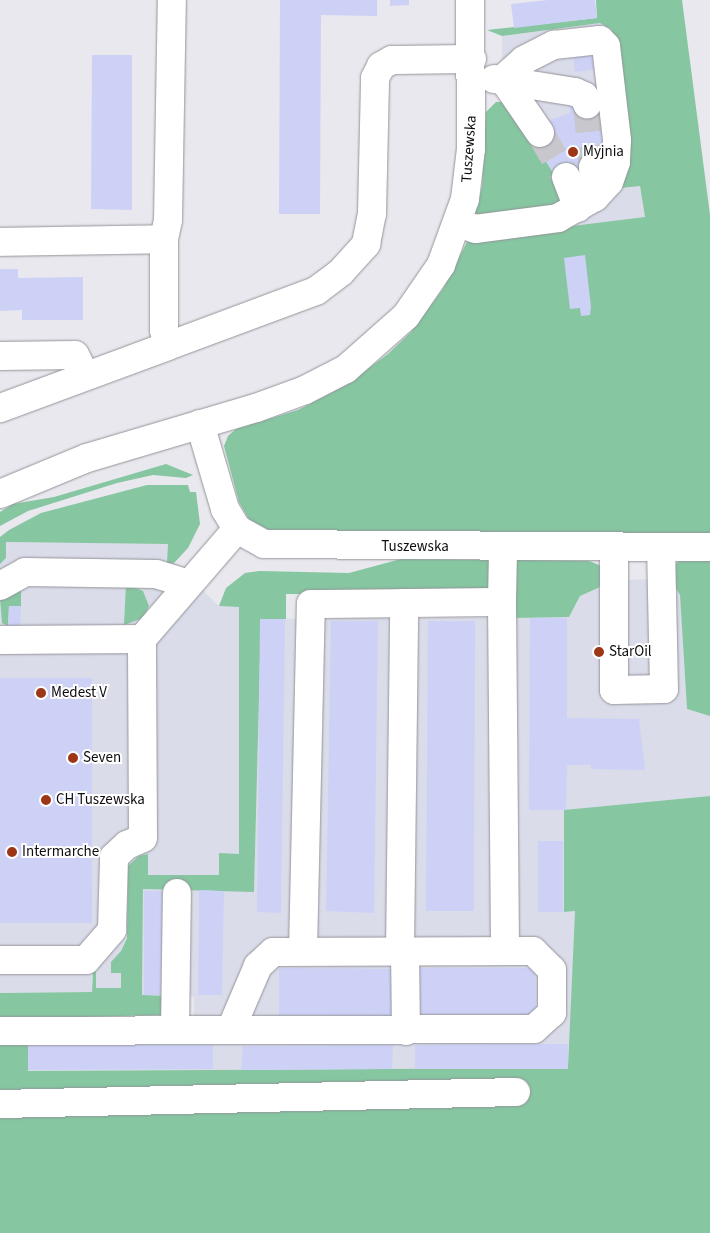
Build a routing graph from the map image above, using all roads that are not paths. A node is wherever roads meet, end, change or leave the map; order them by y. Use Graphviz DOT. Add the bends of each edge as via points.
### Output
graph roads {
  1 [pos="172,0"];
  2 [pos="470,0"];
  3 [pos="472,69"];
  4 [pos="503,79"];
  5 [pos="587,104"];
  6 [pos="540,133"];
  7 [pos="593,167"];
  8 [pos="566,176"];
  9 [pos="587,202"];
  10 [pos="458,223"];
  11 [pos="164,239"];
  12 [pos="0,242"];
  13 [pos="168,346"];
  14 [pos="0,356"];
  15 [pos="85,375"];
  16 [pos="0,408"];
  17 [pos="200,424"];
  18 [pos="0,494"];
  19 [pos="237,529"];
  20 [pos="614,547"];
  21 [pos="661,547"];
  22 [pos="710,547"];
  23 [pos="503,548"];
  24 [pos="188,584"];
  25 [pos="0,586"];
  26 [pos="502,602"];
  27 [pos="404,603"];
  28 [pos="2,638"];
  29 [pos="142,639"];
  30 [pos="176,893"];
  31 [pos="303,951"];
  32 [pos="403,951"];
  33 [pos="505,951"];
  34 [pos="0,960"];
  35 [pos="231,1029"];
  36 [pos="175,1030"];
  37 [pos="406,1030"];
  38 [pos="0,1031"];
  39 [pos="516,1092"];
  40 [pos="0,1104"];
  1 -- 11 [label="street" via="168,220"];
  2 -- 3 [label="street, Tuszewska"];
  3 -- 4 [label="street"];
  3 -- 10 [label="street, Tuszewska" via="469,172"];
  3 -- 13 [label="street" via="392,60 381,66 375,78 372,214 366,244 341,272 316,291"];
  4 -- 5 [label="street" via="575,92 584,96"];
  4 -- 6 [label="street"];
  4 -- 9 [label="street" via="524,60 554,45 600,40 606,46 617,140 616,162 609,182"];
  7 -- 9 [label="street"];
  8 -- 9 [label="street"];
  9 -- 10 [label="street" via="558,218 475,229"];
  10 -- 17 [label="street, Tuszewska" via="441,265 422,296 406,316 359,359 305,390"];
  11 -- 12 [label="street"];
  11 -- 13 [label="street" via="164,330"];
  13 -- 15 [label="street"];
  14 -- 15 [label="street" via="75,355"];
  15 -- 16 [label="street"];
  17 -- 18 [label="street, Tuszewska" via="87,458"];
  17 -- 19 [label="street" via="225,509"];
  19 -- 23 [label="street, Tuszewska" via="252,539 274,546"];
  19 -- 24 [label="street"];
  20 -- 21 [label="street, Tuszewska"];
  20 -- 21 [label="street" via="614,690 664,689"];
  20 -- 23 [label="street, Tuszewska"];
  21 -- 22 [label="street, Tuszewska"];
  23 -- 26 [label="street"];
  24 -- 25 [label="street" via="156,574 25,572"];
  24 -- 29 [label="street"];
  26 -- 27 [label="street"];
  26 -- 33 [label="street"];
  27 -- 31 [label="street" via="311,604"];
  27 -- 32 [label="street"];
  28 -- 29 [label="street"];
  29 -- 34 [label="street" via="143,838 127,845 114,857 112,930 86,960"];
  30 -- 36 [label="street"];
  31 -- 32 [label="street"];
  31 -- 35 [label="street" via="274,952 258,966"];
  32 -- 33 [label="street"];
  32 -- 37 [label="street"];
  33 -- 37 [label="street" via="533,952 552,970 552,1013 534,1029"];
  35 -- 36 [label="street"];
  35 -- 37 [label="street"];
  36 -- 38 [label="street"];
  39 -- 40 [label="street"];
}
